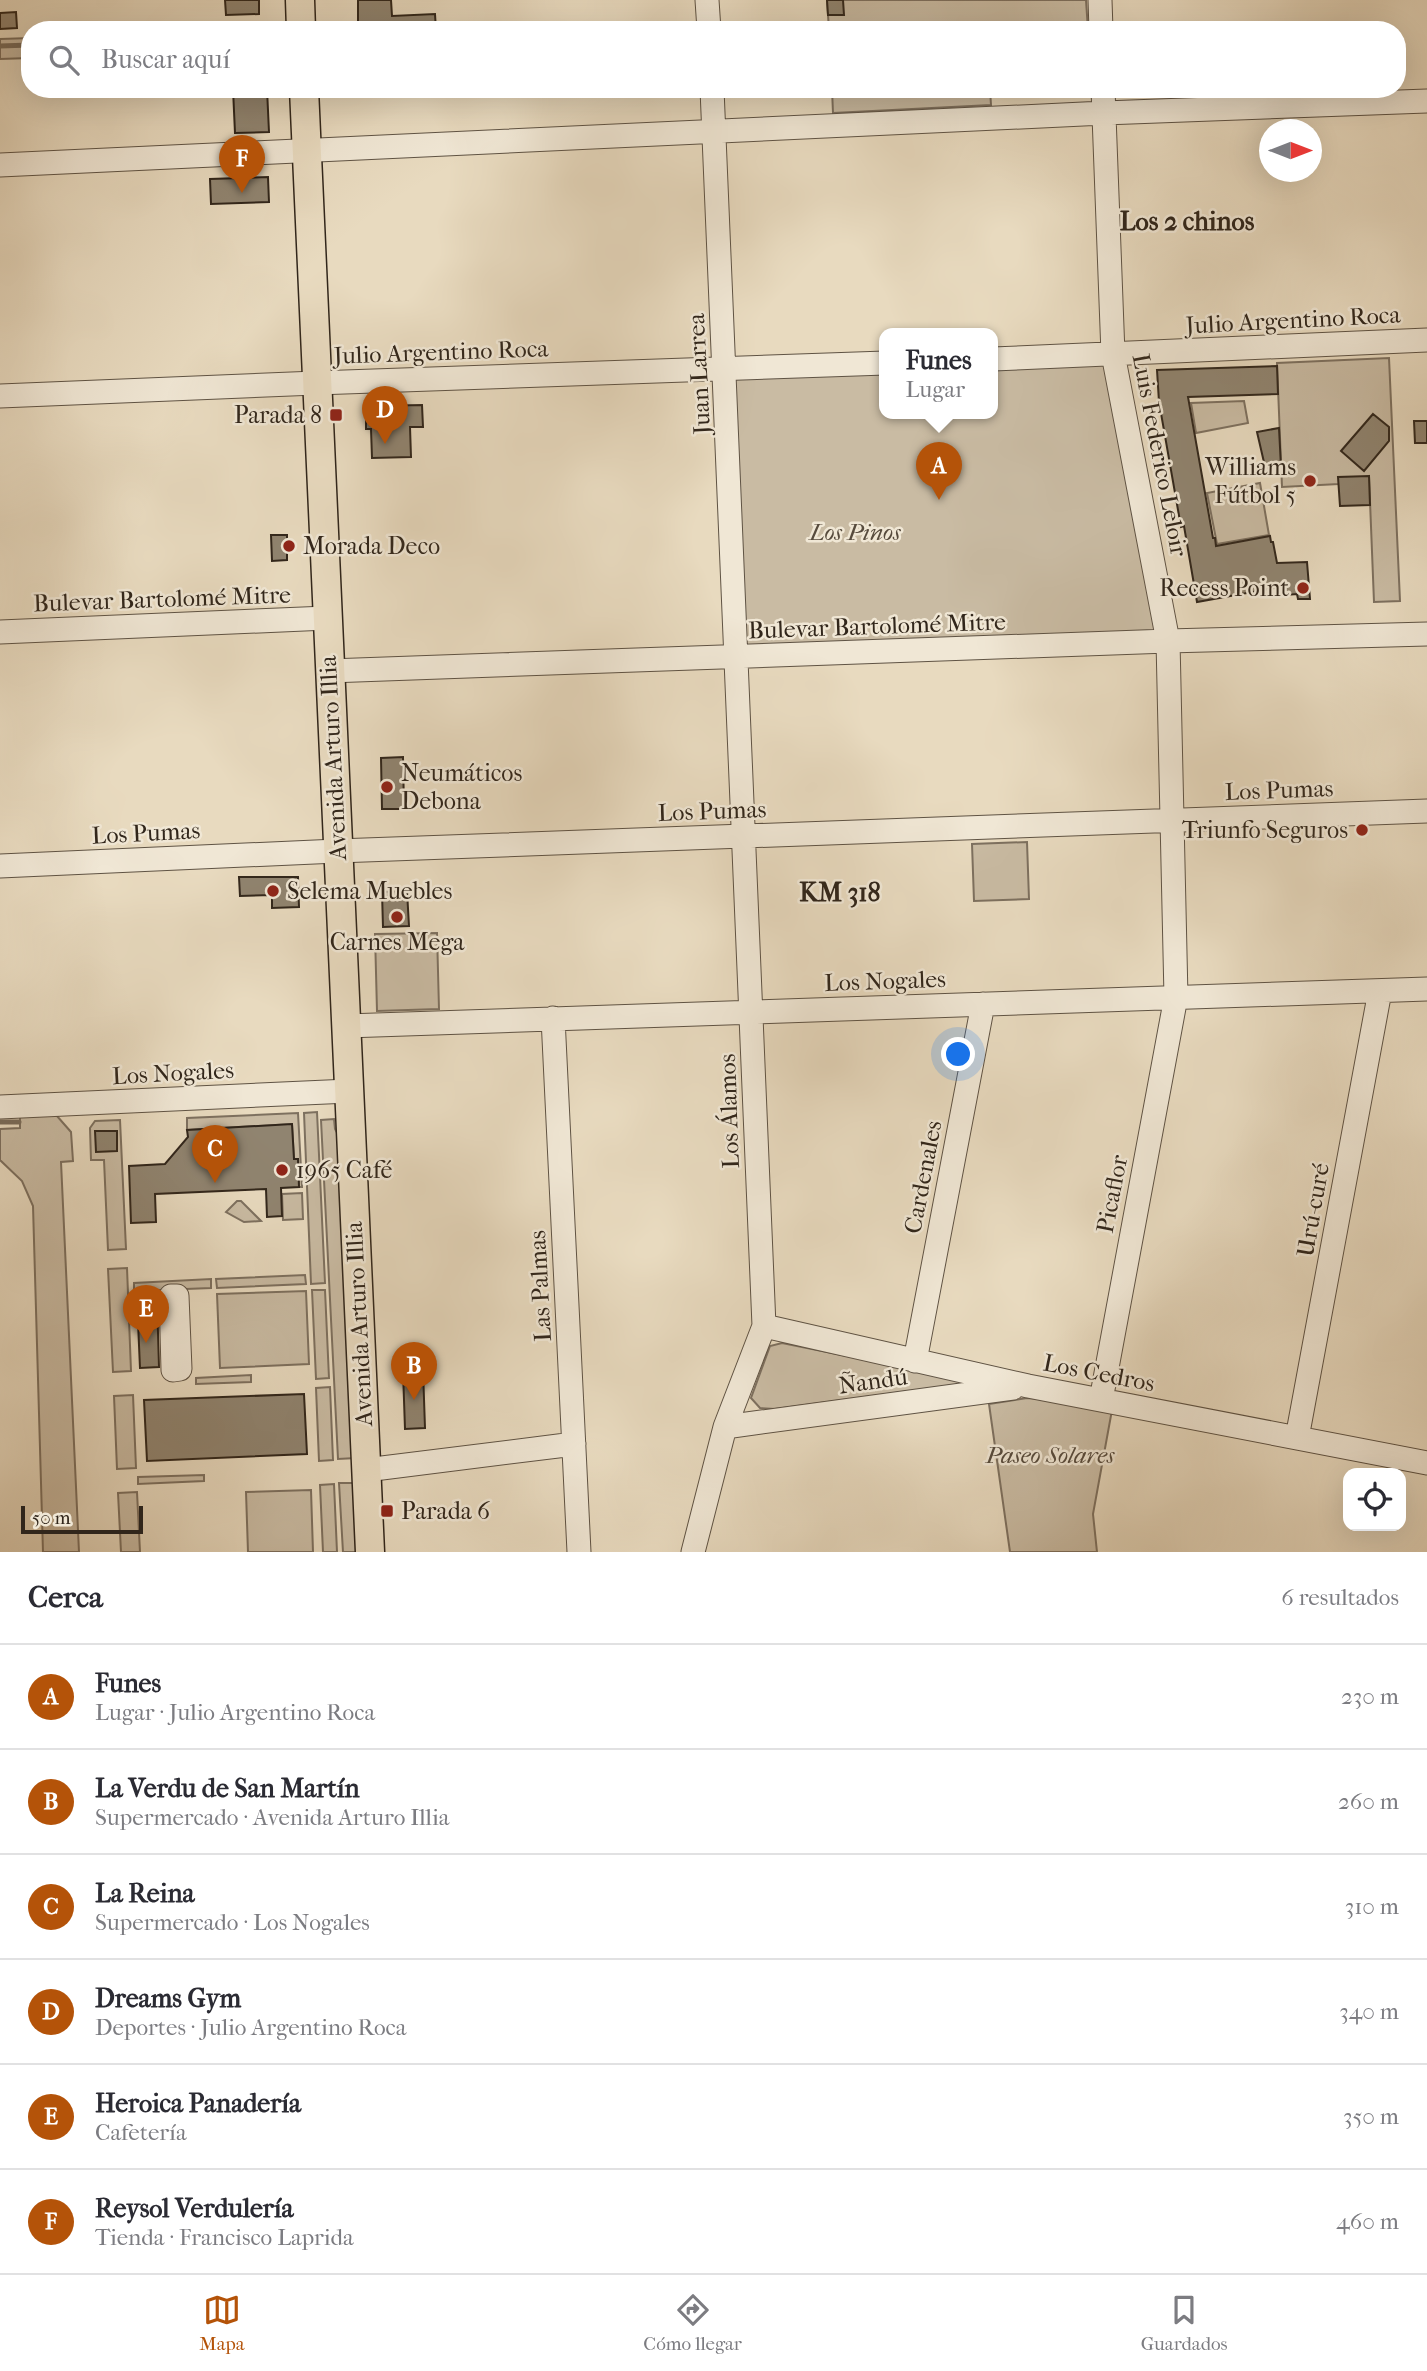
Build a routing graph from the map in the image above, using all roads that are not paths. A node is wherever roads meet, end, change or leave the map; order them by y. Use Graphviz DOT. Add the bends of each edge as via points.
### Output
graph roads {
  1 [pos="300,0"];
  2 [pos="707,0"];
  3 [pos="1100,0"];
  4 [pos="301,21"];
  5 [pos="708,21"];
  6 [pos="1101,21"];
  7 [pos="304,98"];
  8 [pos="712,98"];
  9 [pos="1103,98"];
  10 [pos="1427,101"];
  11 [pos="1104,113"];
  12 [pos="714,132"];
  13 [pos="306,152"];
  14 [pos="0,165"];
  15 [pos="1427,340"];
  16 [pos="1113,354"];
  17 [pos="998,359"];
  18 [pos="879,363"];
  19 [pos="725,369"];
  20 [pos="316,383"];
  21 [pos="0,396"];
  22 [pos="327,618"];
  23 [pos="0,632"];
  24 [pos="1427,634"];
  25 [pos="1168,641"];
  26 [pos="737,657"];
  27 [pos="329,671"];
  28 [pos="1427,811"];
  29 [pos="1171,820"];
  30 [pos="744,836"];
  31 [pos="337,851"];
  32 [pos="0,866"];
  33 [pos="1427,989"];
  34 [pos="1380,991"];
  35 [pos="1176,997"];
  36 [pos="983,1004"];
  37 [pos="751,1012"];
  38 [pos="553,1018"];
  39 [pos="346,1026"];
  40 [pos="349,1091"];
  41 [pos="0,1107"];
  42 [pos="174,1294"];
  43 [pos="764,1326"];
  44 [pos="915,1361"];
  45 [pos="176,1372"];
  46 [pos="1028,1386"];
  47 [pos="1101,1400"];
  48 [pos="725,1427"];
  49 [pos="1297,1438"];
  50 [pos="574,1444"];
  51 [pos="1427,1463"];
  52 [pos="366,1470"];
  53 [pos="370,1552"];
  54 [pos="579,1552"];
  55 [pos="693,1552"];
  1 -- 4 [label="main road"];
  2 -- 5 [label="street"];
  3 -- 6 [label="street"];
  7 -- 13 [label="main road, Avenida Arturo Illia"];
  8 -- 12 [label="street, Juan Larrea"];
  9 -- 11 [label="street, Luis Federico Leloir"];
  10 -- 11 [label="street"];
  11 -- 12 [label="street"];
  11 -- 16 [label="street, Luis Federico Leloir"];
  12 -- 13 [label="street"];
  12 -- 19 [label="street, Juan Larrea"];
  13 -- 14 [label="street"];
  13 -- 20 [label="main road, Avenida Arturo Illia"];
  15 -- 16 [label="street, Julio Argentino Roca"];
  16 -- 17 [label="street, Julio Argentino Roca"];
  16 -- 25 [label="street, Luis Federico Leloir"];
  18 -- 19 [label="street, Julio Argentino Roca"];
  19 -- 20 [label="street, Julio Argentino Roca"];
  19 -- 26 [label="street, Juan Larrea"];
  20 -- 21 [label="street, Julio Argentino Roca"];
  20 -- 22 [label="main road, Avenida Arturo Illia"];
  22 -- 23 [label="street, Bulevar Bartolomé Mitre"];
  22 -- 27 [label="main road, Avenida Arturo Illia"];
  24 -- 25 [label="street, Bulevar Bartolomé Mitre"];
  25 -- 26 [label="street, Bulevar Bartolomé Mitre"];
  25 -- 29 [label="street, Luis Federico Leloir"];
  26 -- 27 [label="street, Bulevar Bartolomé Mitre"];
  26 -- 30 [label="street, Los Álamos"];
  27 -- 31 [label="main road, Avenida Arturo Illia"];
  28 -- 29 [label="street, Los Pumas"];
  29 -- 30 [label="street, Los Pumas"];
  29 -- 35 [label="street, Luis Federico Leloir"];
  30 -- 31 [label="street, Los Pumas"];
  30 -- 37 [label="street, Los Álamos"];
  31 -- 32 [label="street, Los Pumas"];
  31 -- 39 [label="main road, Avenida Arturo Illia"];
  33 -- 34 [label="street, Los Nogales"];
  34 -- 35 [label="street, Los Nogales"];
  34 -- 49 [label="street, Urú-curé"];
  35 -- 36 [label="street, Los Nogales"];
  35 -- 47 [label="street, Picaflor"];
  36 -- 37 [label="street, Los Nogales"];
  36 -- 44 [label="street, Cardenales"];
  37 -- 38 [label="street, Los Nogales"];
  37 -- 43 [label="street, Los Álamos"];
  38 -- 39 [label="street, Los Nogales"];
  38 -- 50 [label="street, Las Palmas"];
  39 -- 40 [label="main road, Avenida Arturo Illia"];
  40 -- 41 [label="street, Los Nogales"];
  40 -- 52 [label="main road, Avenida Arturo Illia"];
  42 -- 45 [label="street"];
  43 -- 44 [label="street, Los Cedros"];
  43 -- 48 [label="street, Los Álamos"];
  44 -- 46 [label="street, Los Cedros"];
  46 -- 47 [label="street, Los Cedros"];
  46 -- 48 [label="street, Ñandú"];
  47 -- 49 [label="street, Los Cedros"];
  48 -- 55 [label="street, Los Álamos"];
  49 -- 51 [label="street, Los Cedros"];
  50 -- 52 [label="street"];
  50 -- 54 [label="street, Las Palmas"];
  52 -- 53 [label="main road, Avenida Arturo Illia"];
}
